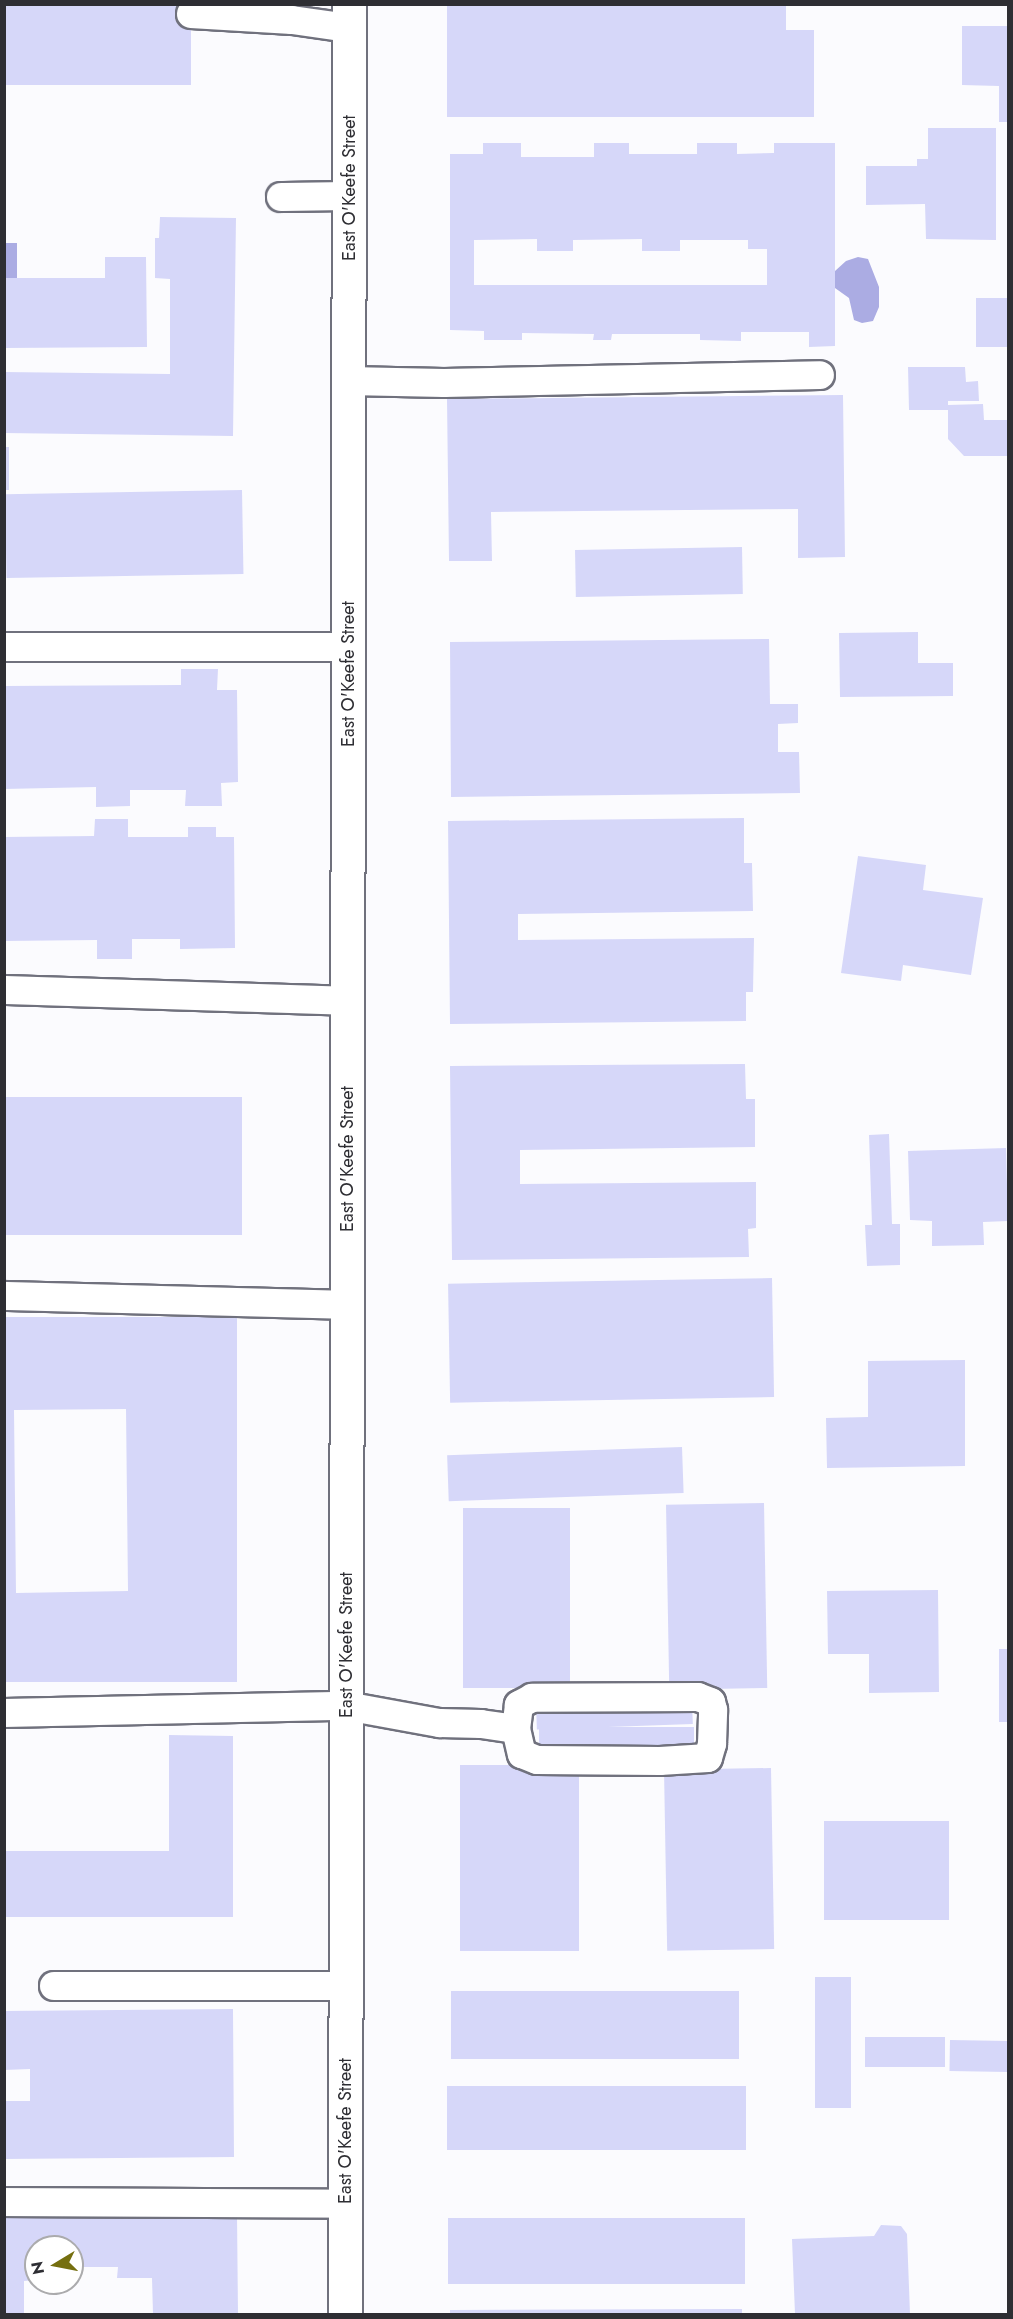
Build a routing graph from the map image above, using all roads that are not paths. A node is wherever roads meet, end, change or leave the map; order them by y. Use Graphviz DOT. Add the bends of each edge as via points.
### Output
graph roads {
  1 [pos="191,14"];
  2 [pos="349,16"];
  3 [pos="349,196"];
  4 [pos="281,197"];
  5 [pos="820,375"];
  6 [pos="348,381"];
  7 [pos="4,647"];
  8 [pos="348,647"];
  9 [pos="4,990"];
  10 [pos="347,1001"];
  11 [pos="4,1296"];
  12 [pos="346,1305"];
  13 [pos="346,1706"];
  14 [pos="4,1713"];
  15 [pos="516,1729"];
  16 [pos="54,1986"];
  17 [pos="345,1986"];
  18 [pos="4,2202"];
  19 [pos="345,2204"];
  20 [pos="345,2314"];
  1 -- 2 [label="lane" via="292,20"];
  2 -- 3 [label="street, East O'Keefe Street"];
  3 -- 4 [label="lane"];
  3 -- 6 [label="street, East O'Keefe Street"];
  5 -- 6 [label="lane" via="444,383"];
  6 -- 8 [label="street, East O'Keefe Street"];
  7 -- 8 [label="lane"];
  8 -- 10 [label="street, East O'Keefe Street"];
  9 -- 10 [label="lane"];
  10 -- 12 [label="street, East O'Keefe Street"];
  11 -- 12 [label="lane"];
  12 -- 13 [label="street, East O'Keefe Street"];
  13 -- 14 [label="lane"];
  13 -- 15 [label="lane" via="440,1723"];
  13 -- 17 [label="street, East O'Keefe Street"];
  15 -- 15 [label="lane" via="522,1754 537,1760 696,1760 708,1758 711,1752 713,1710 711,1702 698,1697 532,1698 519,1705"];
  16 -- 17 [label="lane"];
  17 -- 19 [label="street, East O'Keefe Street"];
  18 -- 19 [label="lane"];
  19 -- 20 [label="street, East O'Keefe Street"];
}
